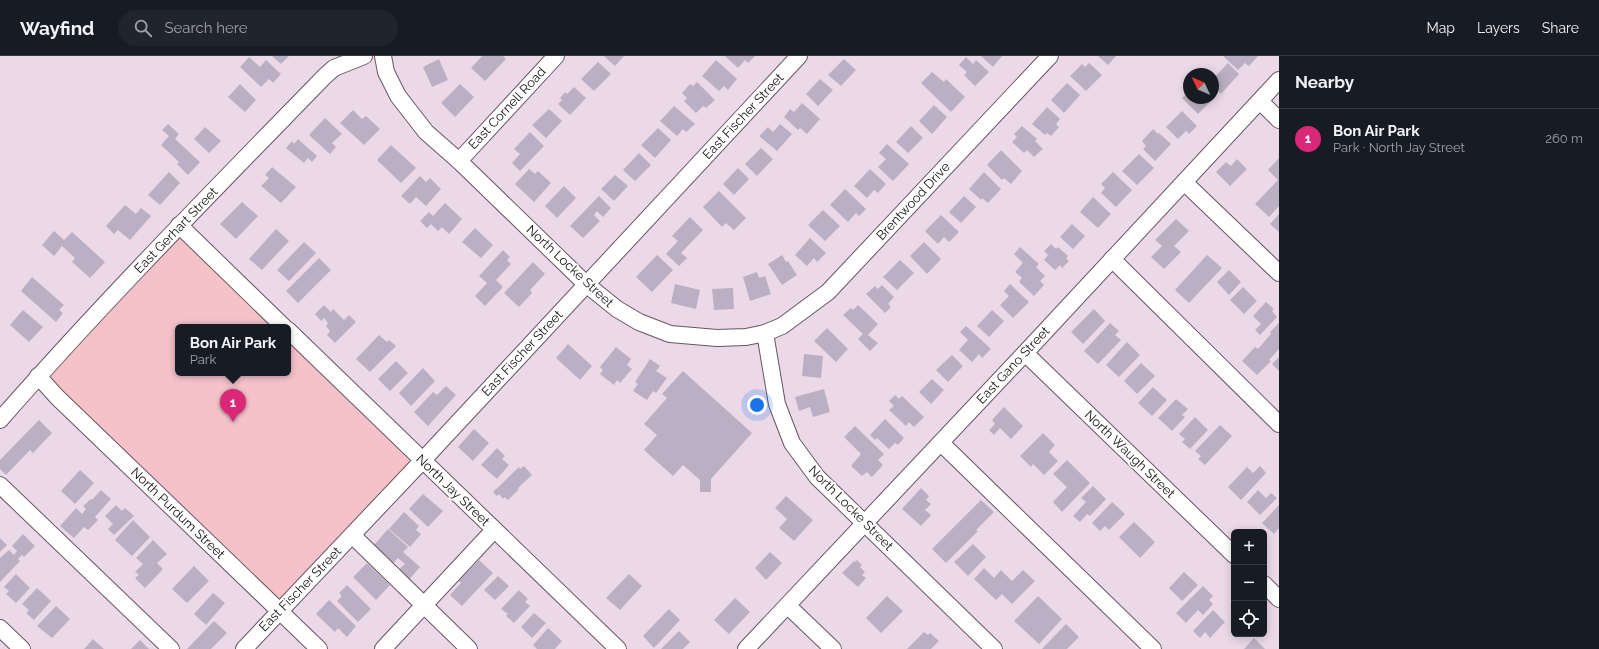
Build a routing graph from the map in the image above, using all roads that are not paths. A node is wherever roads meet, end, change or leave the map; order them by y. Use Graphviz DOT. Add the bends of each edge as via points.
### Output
graph roads {
  1 [pos="364,56"];
  2 [pos="383,56"];
  3 [pos="556,56"];
  4 [pos="799,56"];
  5 [pos="1050,56"];
  6 [pos="1279,80"];
  7 [pos="1260,101"];
  8 [pos="1279,120"];
  9 [pos="458,161"];
  10 [pos="1184,182"];
  11 [pos="179,225"];
  12 [pos="1112,259"];
  13 [pos="1279,273"];
  14 [pos="586,284"];
  15 [pos="281,324"];
  16 [pos="291,333"];
  17 [pos="765,333"];
  18 [pos="1025,353"];
  19 [pos="38,376"];
  20 [pos="0,420"];
  21 [pos="1279,424"];
  22 [pos="941,443"];
  23 [pos="423,460"];
  24 [pos="0,485"];
  25 [pos="864,523"];
  26 [pos="494,530"];
  27 [pos="352,535"];
  28 [pos="1231,552"];
  29 [pos="1267,587"];
  30 [pos="1279,599"];
  31 [pos="424,606"];
  32 [pos="788,606"];
  33 [pos="279,611"];
  34 [pos="0,628"];
  35 [pos="22,649"];
  36 [pos="171,649"];
  37 [pos="244,649"];
  38 [pos="319,649"];
  39 [pos="383,649"];
  40 [pos="469,649"];
  41 [pos="618,649"];
  42 [pos="746,649"];
  43 [pos="833,649"];
  44 [pos="994,649"];
  45 [pos="1154,649"];
  1 -- 11 [label="street, East Gerhart Street" via="334,68 325,76"];
  2 -- 9 [label="street, North Locke Street" via="386,72 398,96 426,132"];
  3 -- 9 [label="street, East Cornell Road"];
  4 -- 14 [label="street, East Fischer Street"];
  5 -- 17 [label="street, Brentwood Drive" via="828,292 782,326"];
  6 -- 7 [label="street, East Gano Street"];
  7 -- 8 [label="street"];
  7 -- 10 [label="street, East Gano Street"];
  9 -- 14 [label="street, North Locke Street"];
  10 -- 12 [label="street, East Gano Street"];
  10 -- 13 [label="street"];
  11 -- 15 [label="street"];
  11 -- 19 [label="street, East Gerhart Street"];
  12 -- 18 [label="street, East Gano Street"];
  12 -- 21 [label="street"];
  14 -- 17 [label="street, North Locke Street" via="617,309 639,322 670,334 716,338 746,337"];
  14 -- 23 [label="street, East Fischer Street"];
  16 -- 23 [label="street, North Jay Street"];
  17 -- 25 [label="street, North Locke Street" via="777,404 792,443 817,477"];
  18 -- 22 [label="street, East Gano Street"];
  18 -- 28 [label="street, North Waugh Street"];
  19 -- 20 [label="street, East Gerhart Street"];
  19 -- 33 [label="street, North Purdum Street"];
  22 -- 25 [label="street, East Gano Street"];
  22 -- 45 [label="street"];
  23 -- 26 [label="street, North Jay Street"];
  23 -- 27 [label="street, East Fischer Street"];
  24 -- 36 [label="street"];
  25 -- 32 [label="street, East Gano Street"];
  25 -- 44 [label="street, North Locke Street"];
  26 -- 31 [label="street"];
  26 -- 41 [label="street, North Jay Street"];
  27 -- 31 [label="street"];
  27 -- 33 [label="street, East Fischer Street"];
  29 -- 30 [label="street"];
  31 -- 39 [label="street"];
  31 -- 40 [label="street"];
  32 -- 42 [label="street, East Gano Street"];
  32 -- 43 [label="street"];
  33 -- 37 [label="street, East Fischer Street"];
  33 -- 38 [label="street, North Purdum Street"];
  34 -- 35 [label="street"];
}
